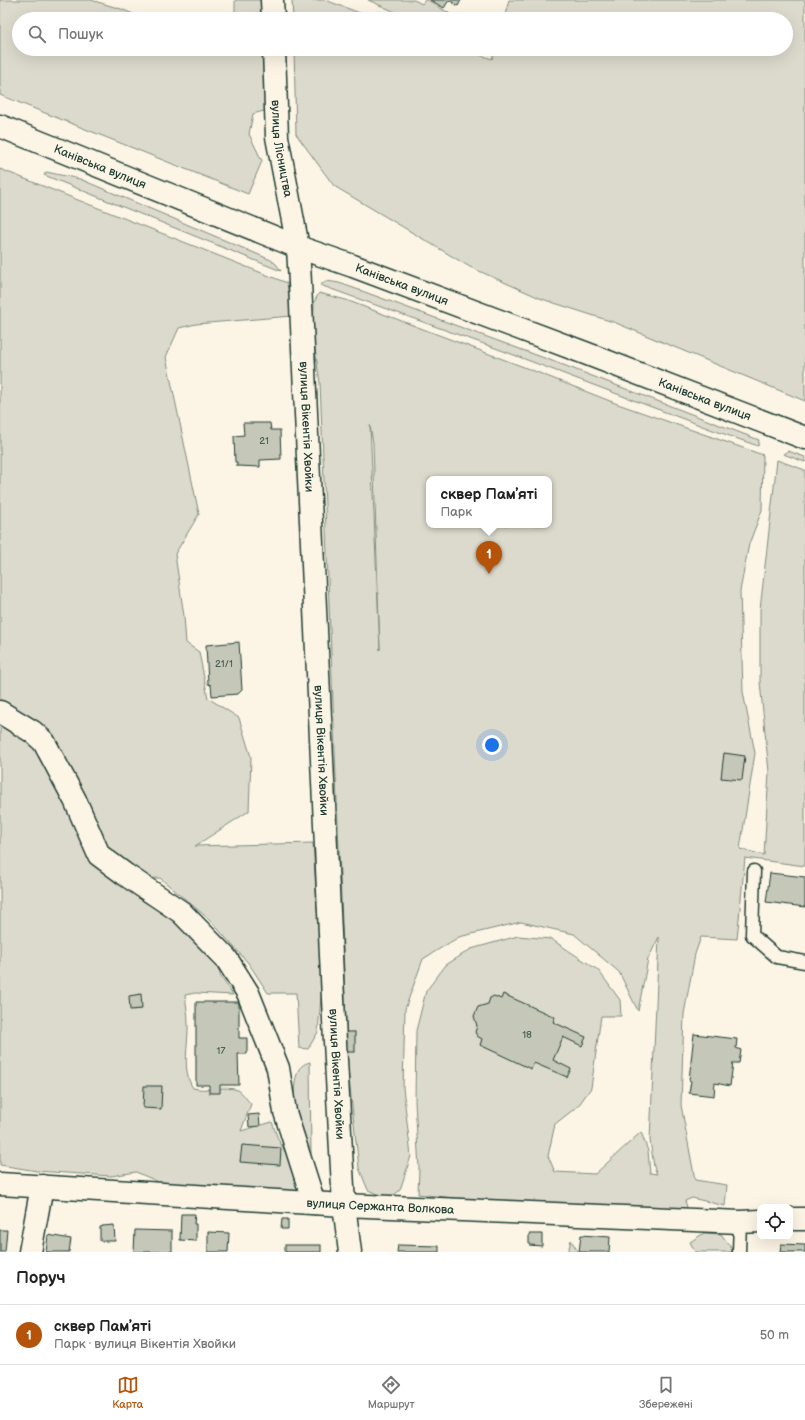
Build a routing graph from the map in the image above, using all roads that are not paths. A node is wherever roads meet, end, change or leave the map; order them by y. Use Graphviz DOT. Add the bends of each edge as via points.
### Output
graph roads {
  1 [pos="272,0"];
  2 [pos="273,12"];
  3 [pos="274,56"];
  4 [pos="0,126"];
  5 [pos="298,248"];
  6 [pos="805,438"];
  7 [pos="0,712"];
  8 [pos="754,871"];
  9 [pos="805,962"];
  10 [pos="0,1184"];
  11 [pos="42,1186"];
  12 [pos="314,1203"];
  13 [pos="344,1205"];
  14 [pos="805,1219"];
  15 [pos="793,1220"];
  16 [pos="750,1222"];
  17 [pos="30,1252"];
  18 [pos="350,1252"];
  19 [pos="739,1252"];
  1 -- 2 [label="street"];
  3 -- 5 [label="street, вулиця Лісництва" via="277,137"];
  4 -- 5 [label="street, Канівська вулиця"];
  5 -- 6 [label="street, Канівська вулиця" via="353,266"];
  5 -- 13 [label="street, вулиця Вікентія Хвойки"];
  7 -- 12 [label="street" via="33,732 44,742 75,800 100,855 181,912 226,958 248,993 278,1068 285,1112"];
  8 -- 9 [label="lane" via="752,935 777,957"];
  10 -- 11 [label="street, вулиця Сержанта Волкова"];
  11 -- 12 [label="street, вулиця Сержанта Волкова"];
  11 -- 17 [label="street"];
  12 -- 13 [label="street, вулиця Сержанта Волкова"];
  13 -- 16 [label="street, вулиця Сержанта Волкова"];
  13 -- 18 [label="street, вулиця Вікентія Хвойки"];
  14 -- 15 [label="street"];
  16 -- 19 [label="lane"];
}
